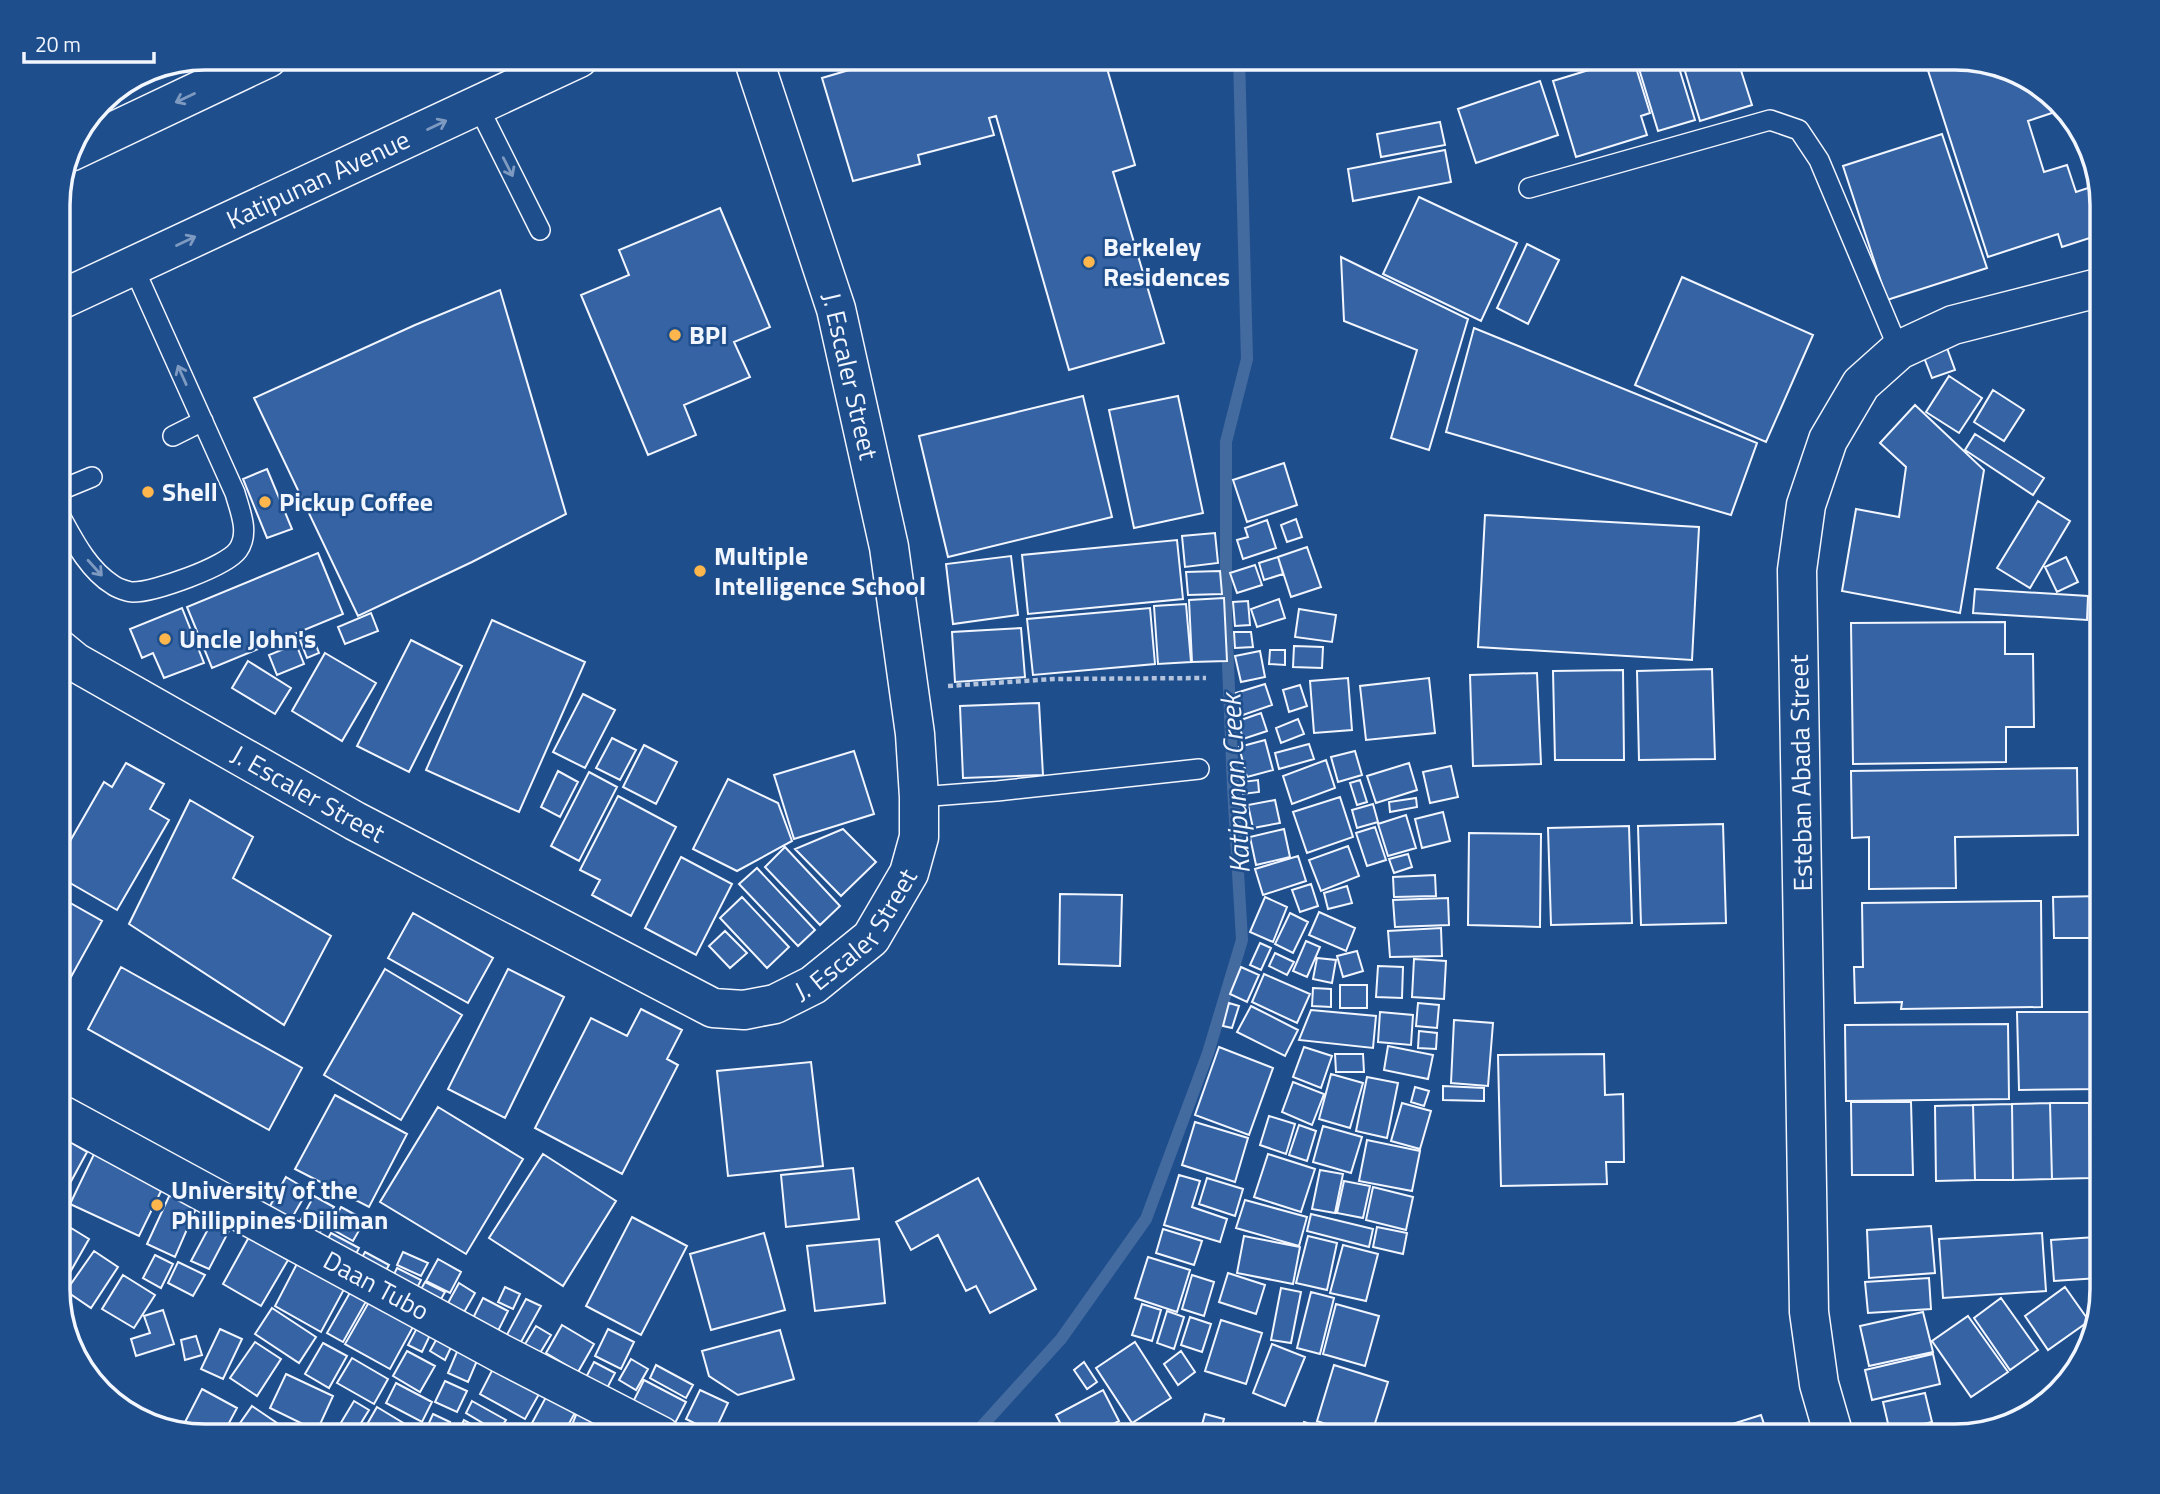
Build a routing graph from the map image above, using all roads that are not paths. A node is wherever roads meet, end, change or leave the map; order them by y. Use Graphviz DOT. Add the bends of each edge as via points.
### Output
graph roads {
  1 [pos="243,70"];
  2 [pos="554,70"];
  3 [pos="757,70"];
  4 [pos="478,106"];
  5 [pos="84,145"];
  6 [pos="1530,188"];
  7 [pos="540,230"];
  8 [pos="133,266"];
  9 [pos="2090,290"];
  10 [pos="70,295"];
  11 [pos="1899,350"];
  12 [pos="203,421"];
  13 [pos="173,436"];
  14 [pos="92,477"];
  15 [pos="70,486"];
  16 [pos="70,534"];
  17 [pos="70,658"];
  18 [pos="1199,769"];
  19 [pos="919,797"];
  20 [pos="70,1120"];
  21 [pos="638,1424"];
  22 [pos="1831,1424"];
  1 -- 5 [label="street, one-way"];
  2 -- 4 [label="street, Katipunan Avenue"];
  3 -- 19 [label="street, J. Escaler Street" via="836,309 889,547 915,734"];
  4 -- 7 [label="lane, one-way"];
  8 -- 4 [label="street, Katipunan Avenue, one-way"];
  6 -- 11 [label="lane" via="1770,120 1799,130 1819,160"];
  8 -- 10 [label="street, Katipunan Avenue"];
  12 -- 8 [label="lane, one-way"];
  9 -- 11 [label="street, Esteban Abada Street" via="1954,325"];
  11 -- 22 [label="street, Esteban Abada Street" via="1861,384 1828,440 1806,505 1797,570 1809,1312 1819,1384"];
  12 -- 13 [label="lane"];
  16 -- 12 [label="lane, one-way" via="100,574 114,586 132,592 211,570 238,551 245,532 235,493"];
  14 -- 15 [label="lane"];
  17 -- 19 [label="street, J. Escaler Street" via="355,821 713,1008 744,1010 775,1004 813,985 871,938 909,873 919,837"];
  18 -- 19 [label="lane"];
  20 -- 21 [label="street, Daan Tubo"];
}
